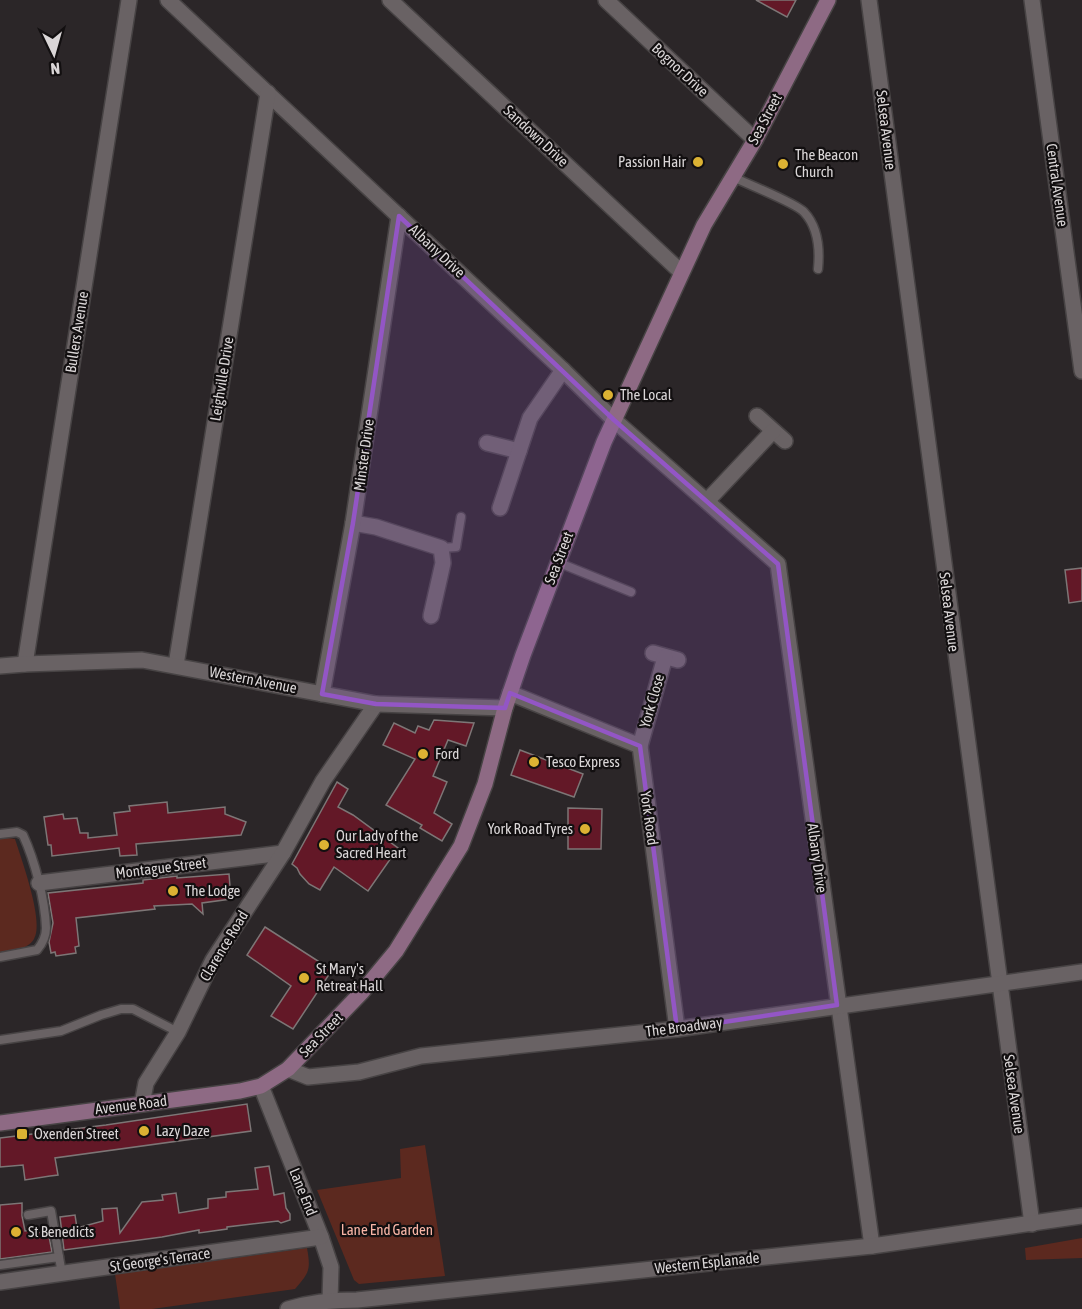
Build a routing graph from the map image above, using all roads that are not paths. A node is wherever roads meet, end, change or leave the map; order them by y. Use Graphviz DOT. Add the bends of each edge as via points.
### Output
graph roads {
  1 [pos="129,0"];
  2 [pos="168,0"];
  3 [pos="390,0"];
  4 [pos="606,0"];
  5 [pos="869,0"];
  6 [pos="1032,0"];
  7 [pos="825,1"];
  8 [pos="268,93"];
  9 [pos="755,140"];
  10 [pos="733,177"];
  11 [pos="399,216"];
  12 [pos="818,269"];
  13 [pos="681,272"];
  14 [pos="563,370"];
  15 [pos="1082,371"];
  16 [pos="758,416"];
  17 [pos="614,420"];
  18 [pos="487,442"];
  19 [pos="519,451"];
  20 [pos="707,501"];
  21 [pos="500,508"];
  22 [pos="461,517"];
  23 [pos="354,524"];
  24 [pos="441,548"];
  25 [pos="557,562"];
  26 [pos="631,592"];
  27 [pos="431,616"];
  28 [pos="665,656"];
  29 [pos="25,664"];
  30 [pos="176,665"];
  31 [pos="0,666"];
  32 [pos="322,694"];
  33 [pos="507,701"];
  34 [pos="376,704"];
  35 [pos="640,746"];
  36 [pos="0,834"];
  37 [pos="283,853"];
  38 [pos="39,883"];
  39 [pos="0,957"];
  40 [pos="1082,972"];
  41 [pos="998,984"];
  42 [pos="837,1005"];
  43 [pos="677,1029"];
  44 [pos="177,1032"];
  45 [pos="0,1040"];
  46 [pos="288,1069"];
  47 [pos="261,1086"];
  48 [pos="142,1104"];
  49 [pos="0,1123"];
  50 [pos="28,1215"];
  51 [pos="1082,1216"];
  52 [pos="1032,1224"];
  53 [pos="321,1237"];
  54 [pos="872,1246"];
  55 [pos="59,1257"];
  56 [pos="0,1265"];
  57 [pos="62,1274"];
  58 [pos="0,1282"];
  59 [pos="330,1300"];
  60 [pos="288,1309"];
  1 -- 29 [label="street, Bullers Avenue"];
  2 -- 8 [label="street, Albany Drive"];
  3 -- 13 [label="street, Sandown Drive"];
  4 -- 9 [label="street, Bognor Drive"];
  5 -- 41 [label="street, Selsea Avenue"];
  6 -- 15 [label="street, Central Avenue"];
  7 -- 9 [label="main road, Sea Street"];
  8 -- 11 [label="street, Albany Drive"];
  8 -- 30 [label="street, Leighville Drive"];
  9 -- 10 [label="main road, Sea Street"];
  10 -- 12 [label="lane" via="803,210 818,239"];
  10 -- 13 [label="main road, Sea Street"];
  11 -- 14 [label="street, Albany Drive"];
  11 -- 23 [label="street, Minster Drive"];
  13 -- 17 [label="main road, Sea Street"];
  14 -- 17 [label="street, Albany Drive"];
  14 -- 19 [label="street" via="530,418"];
  16 -- 20 [label="street" via="779,436"];
  17 -- 20 [label="street, Albany Drive"];
  17 -- 25 [label="main road, Sea Street"];
  18 -- 19 [label="street"];
  19 -- 21 [label="street"];
  20 -- 42 [label="street, Albany Drive" via="778,564"];
  22 -- 24 [label="lane" via="456,547"];
  23 -- 24 [label="street"];
  23 -- 32 [label="street, Minster Drive"];
  24 -- 27 [label="street" via="443,563"];
  25 -- 26 [label="lane"];
  25 -- 33 [label="main road, Sea Street"];
  28 -- 35 [label="street, York Close"];
  29 -- 30 [label="street, Western Avenue" via="142,660"];
  29 -- 31 [label="street, Western Avenue"];
  30 -- 32 [label="street, Western Avenue"];
  32 -- 34 [label="street, Western Avenue"];
  33 -- 34 [label="street, Western Avenue"];
  33 -- 35 [label="street" via="575,719"];
  33 -- 46 [label="main road, Sea Street" via="485,784 461,846 396,951"];
  34 -- 37 [label="street, Clarence Road" via="323,781"];
  35 -- 43 [label="street, York Road"];
  36 -- 38 [label="lane" via="23,835"];
  37 -- 38 [label="street, Montague Street"];
  37 -- 44 [label="street, Clarence Road" via="213,960"];
  38 -- 39 [label="lane" via="46,930 43,942 37,950"];
  40 -- 41 [label="street, The Broadway"];
  41 -- 42 [label="street, The Broadway"];
  41 -- 52 [label="street, Selsea Avenue"];
  42 -- 43 [label="street, The Broadway"];
  42 -- 54 [label="street, Albany Drive"];
  43 -- 46 [label="street, The Broadway" via="421,1056 329,1075 308,1077"];
  44 -- 45 [label="lane" via="133,1009 121,1009 61,1031"];
  44 -- 48 [label="street, Clarence Road" via="146,1083"];
  46 -- 47 [label="main road, Sea Street"];
  47 -- 48 [label="main road, Avenue Road"];
  47 -- 53 [label="street, Lane End"];
  48 -- 49 [label="main road, Avenue Road"];
  50 -- 55 [label="lane" via="51,1211"];
  51 -- 52 [label="street, Western Esplanade"];
  52 -- 54 [label="street, Western Esplanade"];
  53 -- 57 [label="street, St George's Terrace"];
  53 -- 59 [label="street, Lane End" via="331,1268"];
  54 -- 59 [label="street, Western Esplanade"];
  55 -- 56 [label="lane"];
  55 -- 57 [label="lane"];
  57 -- 58 [label="street, St George's Terrace"];
  59 -- 60 [label="street, Western Esplanade"];
}
